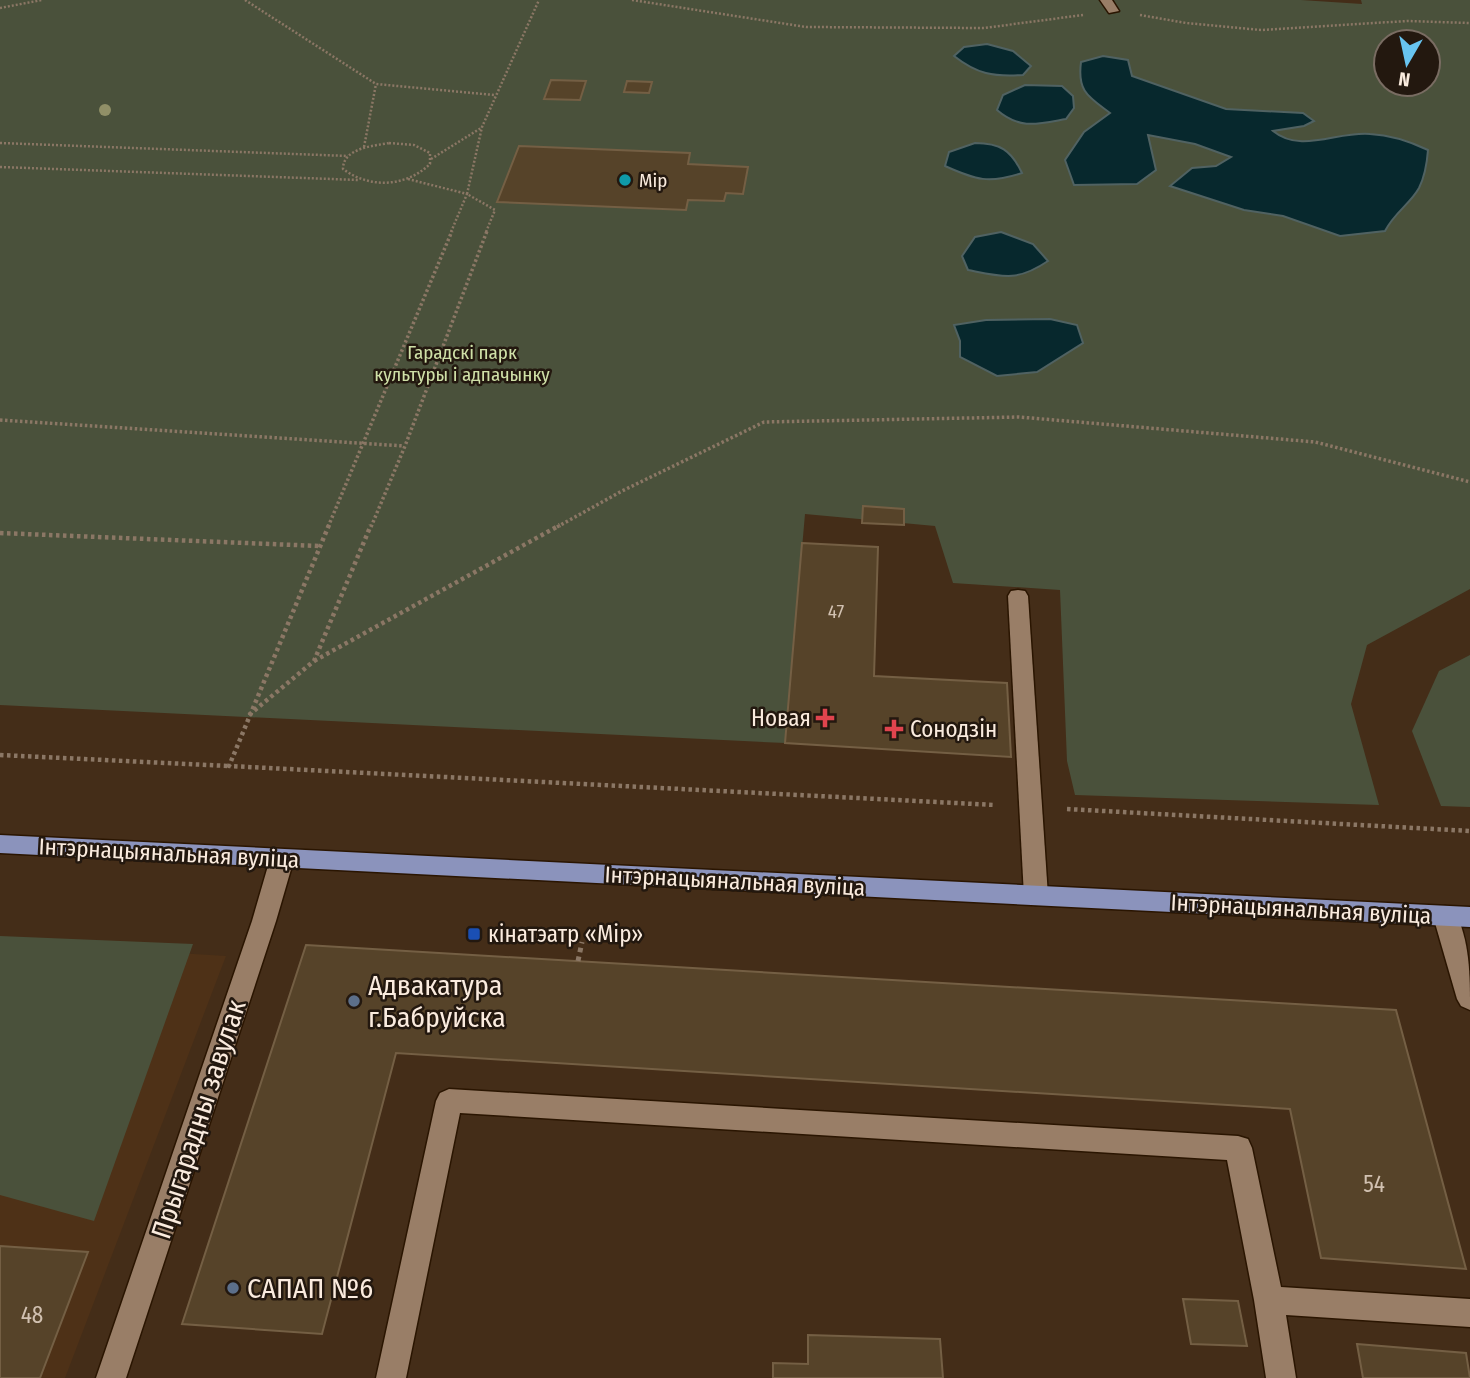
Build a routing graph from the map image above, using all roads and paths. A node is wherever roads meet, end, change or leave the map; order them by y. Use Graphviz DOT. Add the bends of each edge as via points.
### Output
graph roads {
  1 [pos="43,0"];
  2 [pos="245,0"];
  3 [pos="539,0"];
  4 [pos="632,0"];
  5 [pos="1109,5"];
  6 [pos="0,8"];
  7 [pos="1470,23"];
  8 [pos="376,84"];
  9 [pos="494,95"];
  10 [pos="482,127"];
  11 [pos="0,143"];
  12 [pos="364,147"];
  13 [pos="348,156"];
  14 [pos="431,159"];
  15 [pos="0,167"];
  16 [pos="408,179"];
  17 [pos="359,180"];
  18 [pos="467,194"];
  19 [pos="0,420"];
  20 [pos="363,443"];
  21 [pos="405,446"];
  22 [pos="1470,482"];
  23 [pos="0,533"];
  24 [pos="319,546"];
  25 [pos="1018,596"];
  26 [pos="314,661"];
  27 [pos="248,716"];
  28 [pos="0,755"];
  29 [pos="229,766"];
  30 [pos="1031,807"];
  31 [pos="1470,831"];
  32 [pos="0,844"];
  33 [pos="282,859"];
  34 [pos="1036,896"];
  35 [pos="1458,917"];
  36 [pos="582,942"];
  37 [pos="578,961"];
  38 [pos="1470,999"];
  39 [pos="1269,1300"];
  40 [pos="1470,1313"];
  41 [pos="111,1378"];
  42 [pos="391,1378"];
  43 [pos="1281,1378"];
  1 -- 6 [label="path"];
  2 -- 8 [label="path"];
  3 -- 9 [label="path"];
  4 -- 5 [label="path" via="806,27 984,28"];
  5 -- 7 [label="path" via="1186,23 1261,30 1407,20"];
  8 -- 9 [label="path"];
  8 -- 12 [label="path"];
  9 -- 10 [label="path"];
  10 -- 14 [label="path"];
  10 -- 18 [label="path"];
  11 -- 13 [label="path"];
  12 -- 13 [label="path"];
  12 -- 14 [label="path" via="402,143 423,148"];
  13 -- 17 [label="path" via="343,169"];
  14 -- 16 [label="path" via="426,170"];
  15 -- 17 [label="path"];
  16 -- 17 [label="path"];
  16 -- 18 [label="path"];
  18 -- 20 [label="path"];
  18 -- 21 [label="path" via="495,210"];
  19 -- 20 [label="path"];
  20 -- 21 [label="path"];
  20 -- 24 [label="path"];
  21 -- 26 [label="path"];
  22 -- 26 [label="path" via="1301,441 1018,417 764,422 622,491"];
  23 -- 24 [label="path"];
  24 -- 27 [label="path"];
  25 -- 30 [label="street"];
  26 -- 27 [label="path"];
  27 -- 29 [label="path"];
  28 -- 29 [label="path"];
  29 -- 30 [label="path"];
  30 -- 31 [label="path"];
  30 -- 34 [label="street"];
  32 -- 33 [label="main road, Інтэрнацыянальная вуліца"];
  33 -- 34 [label="main road, Інтэрнацыянальная вуліца"];
  33 -- 41 [label="street, Прыгарадны завулак"];
  34 -- 35 [label="main road, Інтэрнацыянальная вуліца"];
  35 -- 38 [label="street"];
  36 -- 37 [label="path"];
  39 -- 40 [label="street"];
  39 -- 42 [label="street" via="1238,1148 449,1101"];
  39 -- 43 [label="street"];
}
